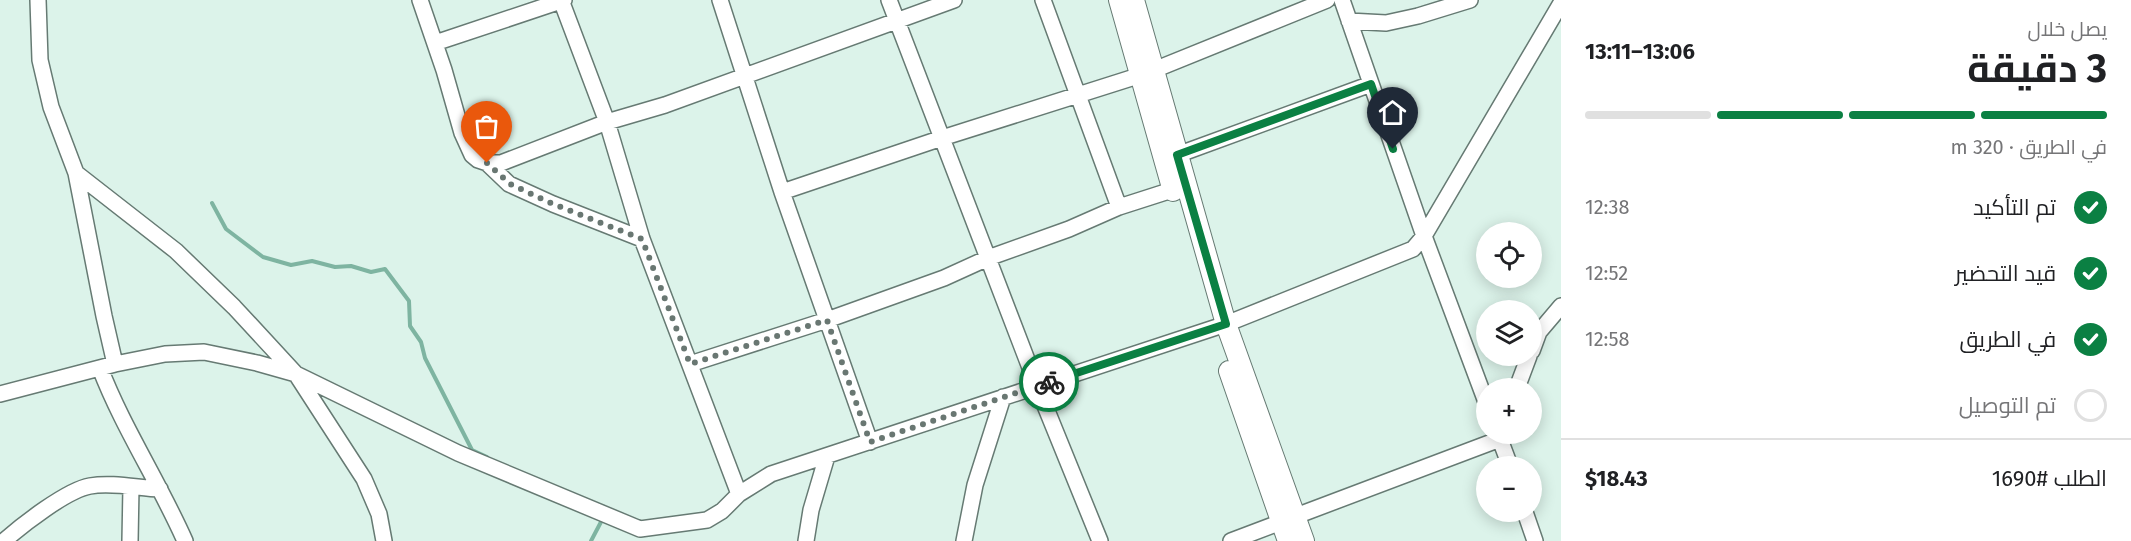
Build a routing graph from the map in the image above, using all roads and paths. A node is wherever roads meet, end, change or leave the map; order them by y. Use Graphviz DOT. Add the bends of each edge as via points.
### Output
graph roads {
  1 [pos="38,0"];
  2 [pos="420,0"];
  3 [pos="562,0"];
  4 [pos="720,0"];
  5 [pos="889,0"];
  6 [pos="954,0"];
  7 [pos="1043,0"];
  8 [pos="1119,0"];
  9 [pos="1134,0"];
  10 [pos="1327,0"];
  11 [pos="1342,0"];
  12 [pos="1470,0"];
  13 [pos="1561,3"];
  14 [pos="1349,21"];
  15 [pos="897,22"];
  16 [pos="435,43"];
  17 [pos="1147,72"];
  18 [pos="744,76"];
  19 [pos="1371,84"];
  20 [pos="1079,96"];
  21 [pos="607,122"];
  22 [pos="942,138"];
  23 [pos="1177,155"];
  24 [pos="487,163"];
  25 [pos="76,173"];
  26 [pos="1172,189"];
  27 [pos="782,192"];
  28 [pos="1119,207"];
  29 [pos="1424,236"];
  30 [pos="642,239"];
  31 [pos="988,258"];
  32 [pos="1561,306"];
  33 [pos="827,320"];
  34 [pos="1220,326"];
  35 [pos="1542,328"];
  36 [pos="116,364"];
  37 [pos="690,364"];
  38 [pos="100,368"];
  39 [pos="296,374"];
  40 [pos="1477,378"];
  41 [pos="1037,386"];
  42 [pos="0,393"];
  43 [pos="1003,397"];
  44 [pos="870,442"];
  45 [pos="1477,444"];
  46 [pos="827,456"];
  47 [pos="130,487"];
  48 [pos="160,489"];
  49 [pos="739,494"];
  50 [pos="1288,519"];
  51 [pos="1528,522"];
  52 [pos="641,535"];
  53 [pos="4,541"];
  54 [pos="130,541"];
  55 [pos="185,541"];
  56 [pos="384,541"];
  57 [pos="806,541"];
  58 [pos="964,541"];
  59 [pos="1100,541"];
  60 [pos="1231,541"];
  61 [pos="1288,541"];
  62 [pos="1304,541"];
  63 [pos="1535,541"];
  1 -- 25 [label="street" via="40,60 51,107"];
  2 -- 16 [label="street"];
  3 -- 16 [label="street"];
  3 -- 21 [label="street"];
  4 -- 18 [label="street"];
  5 -- 15 [label="street"];
  6 -- 15 [label="street"];
  7 -- 20 [label="street"];
  8 -- 17 [label="main road"];
  9 -- 17 [label="main road"];
  10 -- 17 [label="street"];
  11 -- 14 [label="street"];
  12 -- 14 [label="street" via="1386,23"];
  13 -- 29 [label="street"];
  14 -- 19 [label="street"];
  15 -- 18 [label="street"];
  15 -- 22 [label="street"];
  16 -- 24 [label="street" via="462,133 472,154"];
  17 -- 20 [label="street"];
  17 -- 23 [label="main road"];
  17 -- 26 [label="main road"];
  18 -- 21 [label="street"];
  18 -- 27 [label="street"];
  19 -- 23 [label="street"];
  19 -- 29 [label="street"];
  20 -- 22 [label="street"];
  20 -- 28 [label="street"];
  21 -- 24 [label="street" via="501,163"];
  21 -- 30 [label="street"];
  22 -- 27 [label="street"];
  22 -- 31 [label="street"];
  23 -- 34 [label="main road"];
  24 -- 30 [label="street" via="510,184"];
  25 -- 36 [label="street"];
  25 -- 39 [label="street" via="176,251"];
  26 -- 28 [label="street"];
  26 -- 34 [label="main road"];
  27 -- 33 [label="street"];
  28 -- 31 [label="street" via="1069,230"];
  29 -- 34 [label="street" via="1413,249 1396,258"];
  29 -- 40 [label="street"];
  30 -- 37 [label="street"];
  31 -- 33 [label="street"];
  31 -- 41 [label="street"];
  32 -- 35 [label="street"];
  33 -- 37 [label="street"];
  33 -- 44 [label="street"];
  34 -- 41 [label="street"];
  34 -- 50 [label="main road"];
  36 -- 38 [label="street"];
  36 -- 39 [label="street" via="165,354 204,352"];
  37 -- 49 [label="street"];
  38 -- 42 [label="street"];
  38 -- 48 [label="street"];
  39 -- 52 [label="street" via="458,453"];
  39 -- 56 [label="street" via="364,479 379,514"];
  41 -- 43 [label="street"];
  41 -- 59 [label="street"];
  43 -- 44 [label="street"];
  43 -- 58 [label="street" via="975,485"];
  44 -- 46 [label="street"];
  45 -- 50 [label="street"];
  46 -- 49 [label="street" via="771,474"];
  46 -- 57 [label="street"];
  47 -- 48 [label="street"];
  47 -- 53 [label="street" via="88,486 45,510"];
  47 -- 54 [label="street"];
  48 -- 55 [label="street"];
  49 -- 52 [label="street" via="707,520"];
  50 -- 60 [label="street"];
  50 -- 61 [label="main road"];
  50 -- 62 [label="main road"];
  51 -- 63 [label="street"];
}
